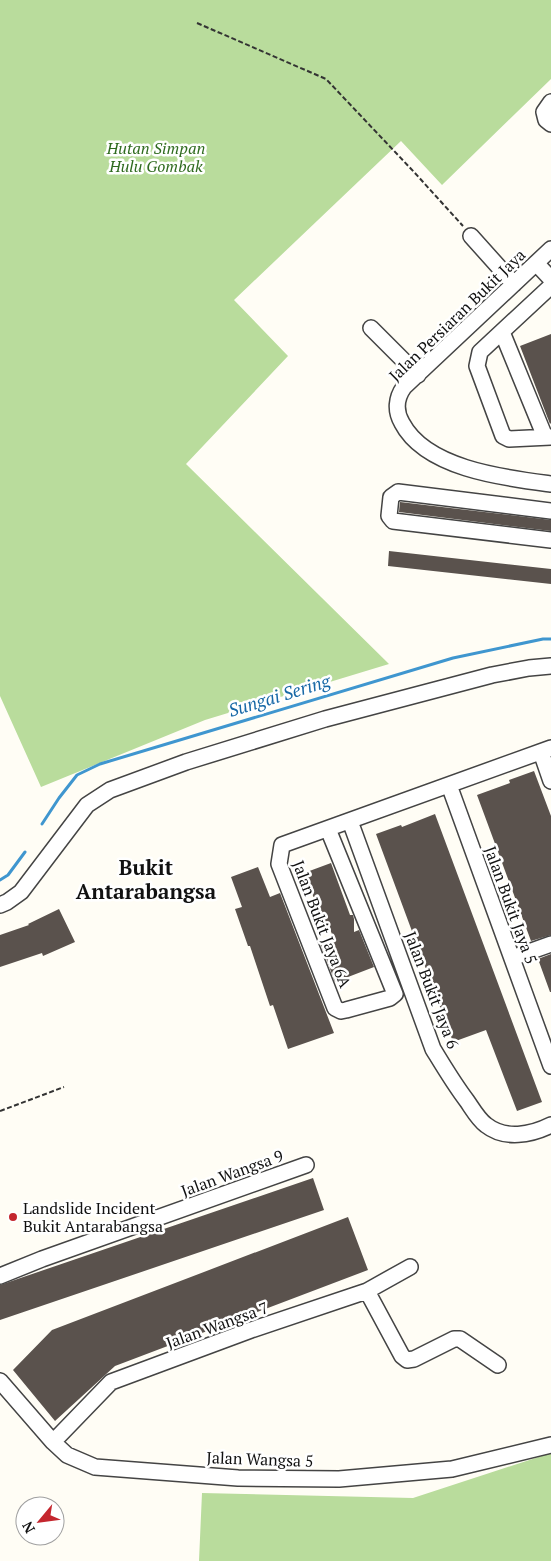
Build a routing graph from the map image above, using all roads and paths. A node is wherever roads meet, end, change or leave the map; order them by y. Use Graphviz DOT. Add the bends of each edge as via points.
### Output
graph roads {
  1 [pos="198,23"];
  2 [pos="551,102"];
  3 [pos="551,124"];
  4 [pos="471,236"];
  5 [pos="550,251"];
  6 [pos="536,263"];
  7 [pos="551,279"];
  8 [pos="514,284"];
  9 [pos="551,286"];
  10 [pos="370,328"];
  11 [pos="502,332"];
  12 [pos="418,375"];
  13 [pos="548,437"];
  14 [pos="551,484"];
  15 [pos="551,511"];
  16 [pos="551,540"];
  17 [pos="551,666"];
  18 [pos="546,750"];
  19 [pos="551,781"];
  20 [pos="449,785"];
  21 [pos="350,821"];
  22 [pos="328,829"];
  23 [pos="0,905"];
  24 [pos="551,944"];
  25 [pos="512,958"];
  26 [pos="551,1066"];
  27 [pos="64,1087"];
  28 [pos="0,1111"];
  29 [pos="551,1125"];
  30 [pos="306,1165"];
  31 [pos="410,1267"];
  32 [pos="0,1276"];
  33 [pos="367,1291"];
  34 [pos="498,1364"];
  35 [pos="0,1381"];
  36 [pos="53,1442"];
  37 [pos="551,1445"];
  1 -- 4 [label="path" via="326,79"];
  2 -- 3 [label="street" via="544,112"];
  4 -- 8 [label="street"];
  5 -- 6 [label="street, Jalan Persiaran Bukit Jaya"];
  6 -- 7 [label="street"];
  6 -- 8 [label="street, Jalan Persiaran Bukit Jaya"];
  8 -- 12 [label="street, Jalan Persiaran Bukit Jaya"];
  9 -- 11 [label="street"];
  10 -- 12 [label="street"];
  11 -- 13 [label="street"];
  11 -- 13 [label="street" via="480,352 477,366 499,428 509,439"];
  12 -- 14 [label="street, Jalan Persiaran Bukit Jaya" via="400,393 397,407 400,421 416,443 451,462 494,476"];
  15 -- 16 [label="street" via="398,492 391,497 388,516 393,522"];
  17 -- 23 [label="street" via="492,675 325,719 186,762 110,790 87,805 21,892"];
  18 -- 19 [label="street"];
  18 -- 20 [label="street"];
  20 -- 21 [label="street"];
  20 -- 25 [label="street, Jalan Bukit Jaya 5"];
  21 -- 22 [label="street"];
  21 -- 29 [label="street, Jalan Bukit Jaya 6" via="434,1049 450,1079 485,1125 500,1132 524,1135"];
  22 -- 22 [label="street, Jalan Bukit Jaya 6A" via="395,994 341,1011 336,1008 279,864 282,845"];
  24 -- 25 [label="street"];
  25 -- 26 [label="street, Jalan Bukit Jaya 5"];
  27 -- 28 [label="path"];
  30 -- 32 [label="street, Jalan Wangsa 9"];
  31 -- 33 [label="street, Jalan Wangsa 7"];
  33 -- 34 [label="street" via="407,1360 460,1339"];
  33 -- 36 [label="street, Jalan Wangsa 7" via="111,1382"];
  35 -- 36 [label="street, Jalan Wangsa 5"];
  36 -- 37 [label="street, Jalan Wangsa 5" via="67,1455 95,1467 238,1478 339,1479 452,1469"];
}
